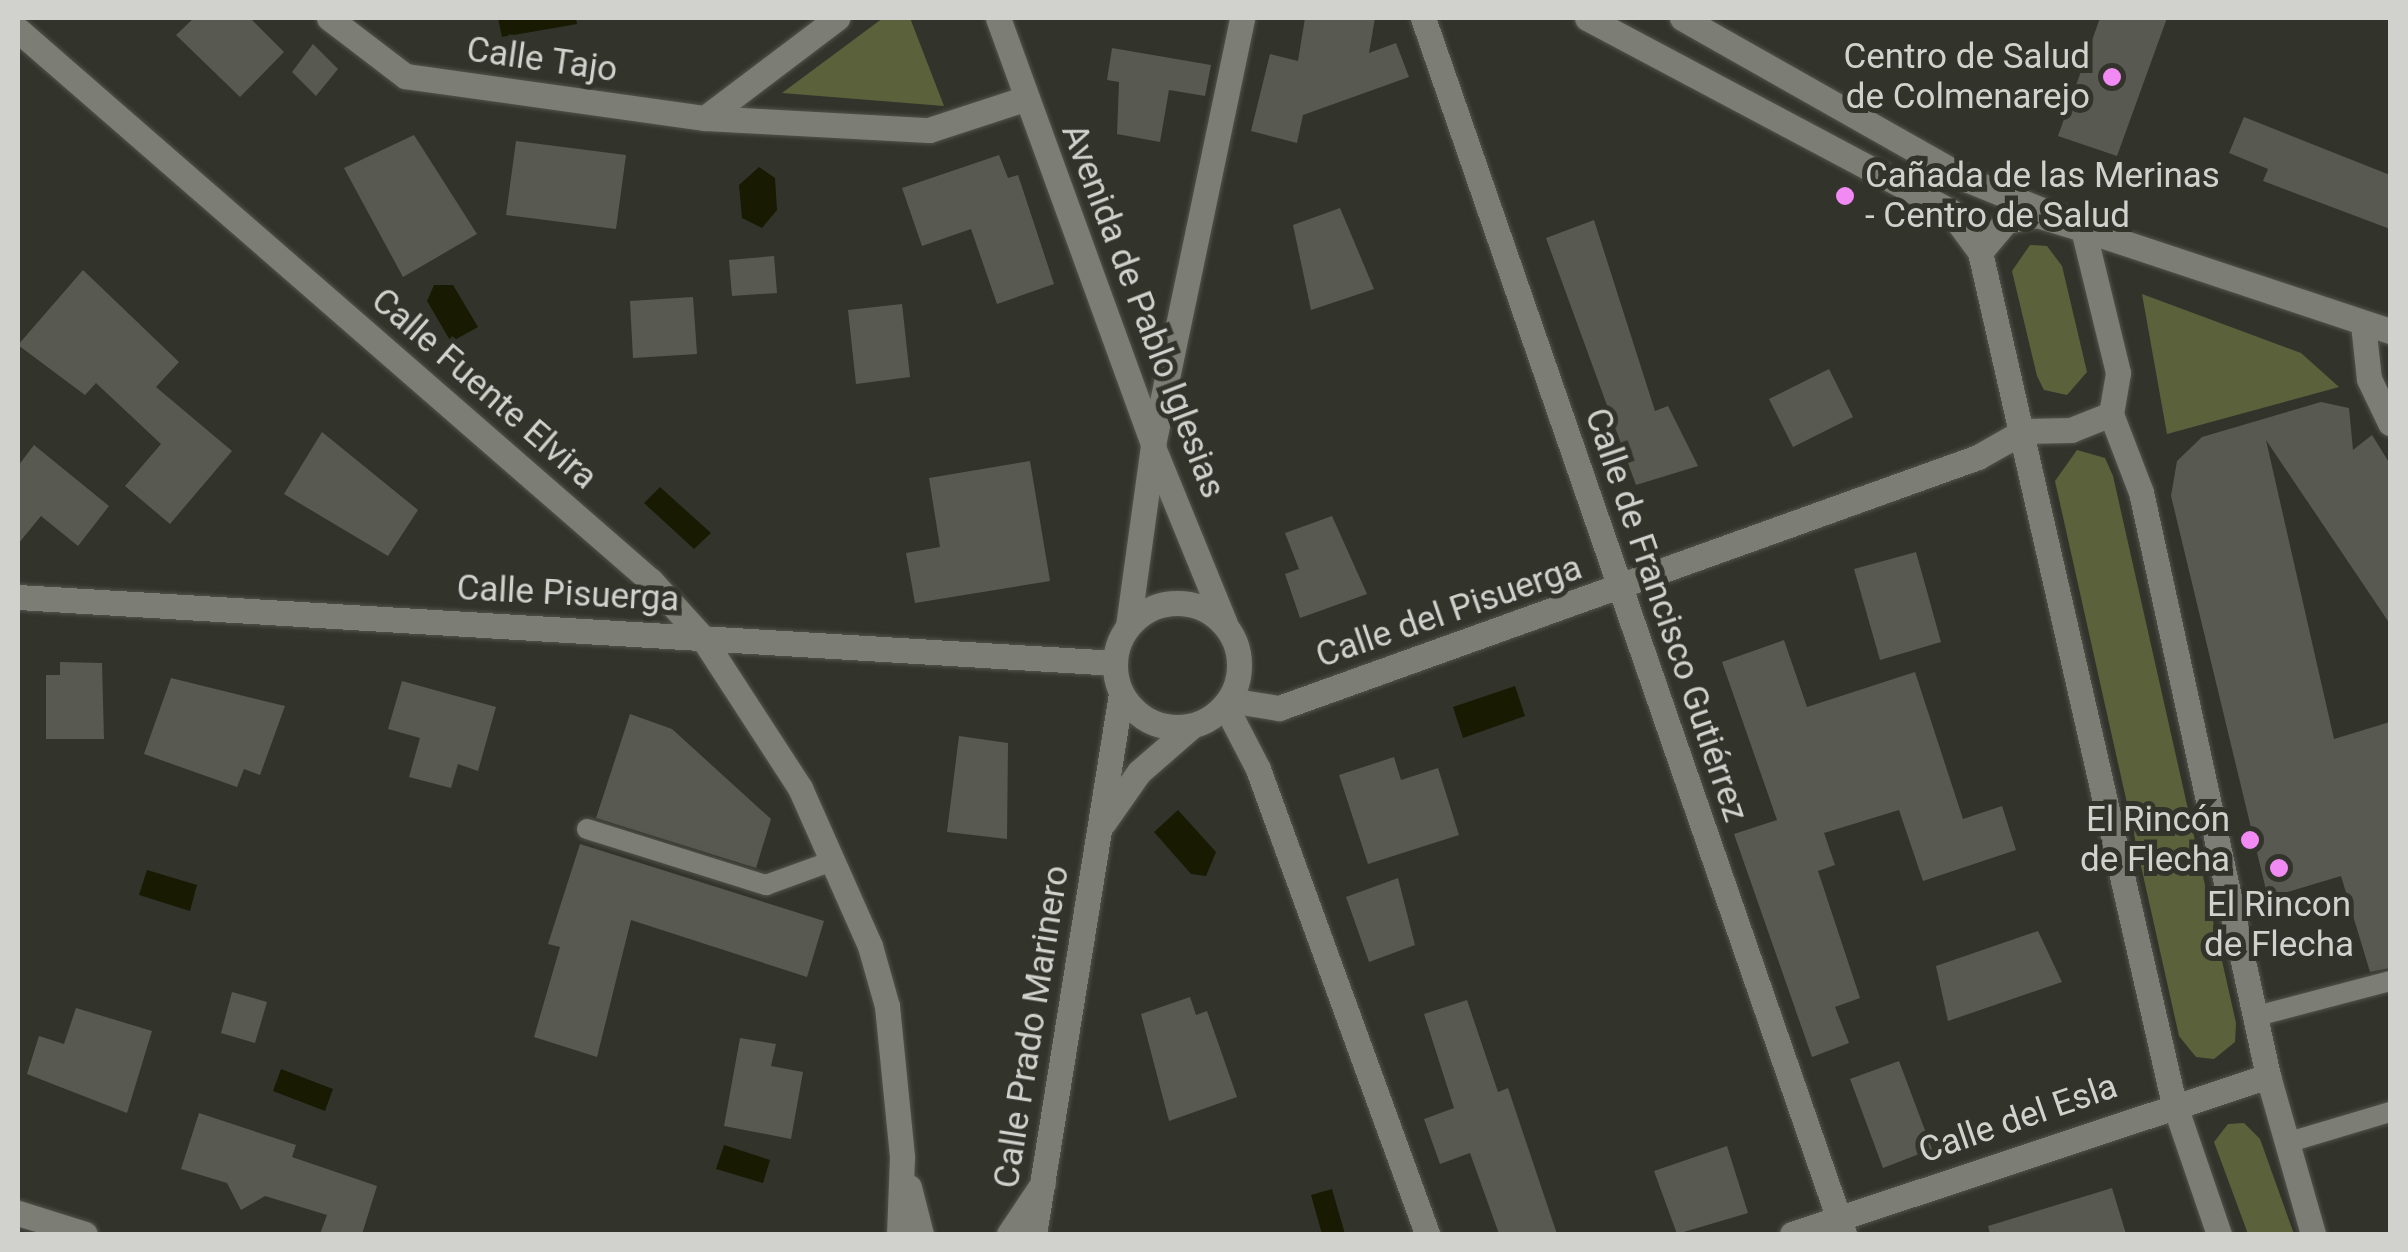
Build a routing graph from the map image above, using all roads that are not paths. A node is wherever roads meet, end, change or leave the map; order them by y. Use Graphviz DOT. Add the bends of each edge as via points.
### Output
graph roads {
  1 [pos="329,18"];
  2 [pos="837,18"];
  3 [pos="998,18"];
  4 [pos="1242,18"];
  5 [pos="1423,18"];
  6 [pos="1587,18"];
  7 [pos="1682,18"];
  8 [pos="18,30"];
  9 [pos="1027,98"];
  10 [pos="705,118"];
  11 [pos="2074,224"];
  12 [pos="1980,252"];
  13 [pos="2363,324"];
  14 [pos="2390,331"];
  15 [pos="2112,414"];
  16 [pos="2390,423"];
  17 [pos="2024,431"];
  18 [pos="1153,445"];
  19 [pos="1620,590"];
  20 [pos="18,598"];
  21 [pos="1128,626"];
  22 [pos="1227,627"];
  23 [pos="702,637"];
  24 [pos="1115,663"];
  25 [pos="1122,694"];
  26 [pos="1227,703"];
  27 [pos="1192,726"];
  28 [pos="588,829"];
  29 [pos="1098,830"];
  30 [pos="835,860"];
  31 [pos="2390,981"];
  32 [pos="2257,1016"];
  33 [pos="2268,1076"];
  34 [pos="2173,1100"];
  35 [pos="2390,1112"];
  36 [pos="2286,1144"];
  37 [pos="902,1158"];
  38 [pos="1043,1182"];
  39 [pos="18,1213"];
  40 [pos="1841,1227"];
  41 [pos="85,1234"];
  42 [pos="899,1234"];
  43 [pos="921,1234"];
  44 [pos="1009,1234"];
  45 [pos="1034,1234"];
  46 [pos="1427,1234"];
  47 [pos="1792,1234"];
  48 [pos="2219,1234"];
  49 [pos="2313,1234"];
  1 -- 10 [label="street, Calle Tajo" via="405,76"];
  2 -- 10 [label="street"];
  3 -- 9 [label="street, Avenida de Pablo Iglesias"];
  4 -- 18 [label="street"];
  5 -- 19 [label="street, Calle de Francisco Gutiérrez"];
  6 -- 12 [label="street" via="1950,211"];
  7 -- 11 [label="street" via="1968,180"];
  8 -- 23 [label="street, Calle Fuente Elvira" via="651,581"];
  9 -- 10 [label="street, Calle Tajo" via="929,130"];
  9 -- 18 [label="street, Avenida de Pablo Iglesias"];
  11 -- 12 [label="street" via="2006,222"];
  11 -- 13 [label="street"];
  11 -- 15 [label="street" via="2118,373"];
  12 -- 17 [label="street" via="2007,396"];
  13 -- 14 [label="street"];
  13 -- 16 [label="street" via="2369,380"];
  15 -- 17 [label="street" via="2072,430"];
  15 -- 32 [label="street" via="2141,492"];
  17 -- 19 [label="street, Calle del Pisuerga" via="1978,457"];
  17 -- 34 [label="street"];
  18 -- 21 [label="street"];
  18 -- 22 [label="street, Avenida de Pablo Iglesias"];
  19 -- 26 [label="street, Calle del Pisuerga" via="1279,708"];
  19 -- 40 [label="street, Calle de Francisco Gutiérrez"];
  20 -- 23 [label="street, Calle Pisuerga"];
  21 -- 22 [label="street" via="1178,603"];
  21 -- 24 [label="street"];
  22 -- 26 [label="street" via="1238,650"];
  23 -- 24 [label="street, Calle Pisuerga"];
  23 -- 30 [label="street, Calle Fuente Elvira" via="800,788"];
  24 -- 25 [label="street"];
  25 -- 27 [label="street" via="1152,721"];
  25 -- 29 [label="street, Calle Prado Marinero"];
  26 -- 27 [label="street"];
  26 -- 46 [label="street" via="1258,769"];
  27 -- 29 [label="street, Calle Prado Marinero" via="1140,772"];
  28 -- 30 [label="lane" via="766,885"];
  29 -- 38 [label="street, Calle Prado Marinero"];
  30 -- 37 [label="street, Calle Fuente Elvira" via="887,1006"];
  31 -- 32 [label="lane"];
  32 -- 33 [label="street"];
  33 -- 34 [label="street, Calle del Esla"];
  33 -- 36 [label="street"];
  34 -- 40 [label="street, Calle del Esla"];
  34 -- 48 [label="street"];
  35 -- 36 [label="lane"];
  36 -- 49 [label="street"];
  37 -- 42 [label="street, Calle Fuente Elvira"];
  37 -- 43 [label="street"];
  38 -- 44 [label="street"];
  38 -- 45 [label="street, Calle Prado Marinero"];
  39 -- 41 [label="street"];
  40 -- 47 [label="street, Calle del Esla"];
}
